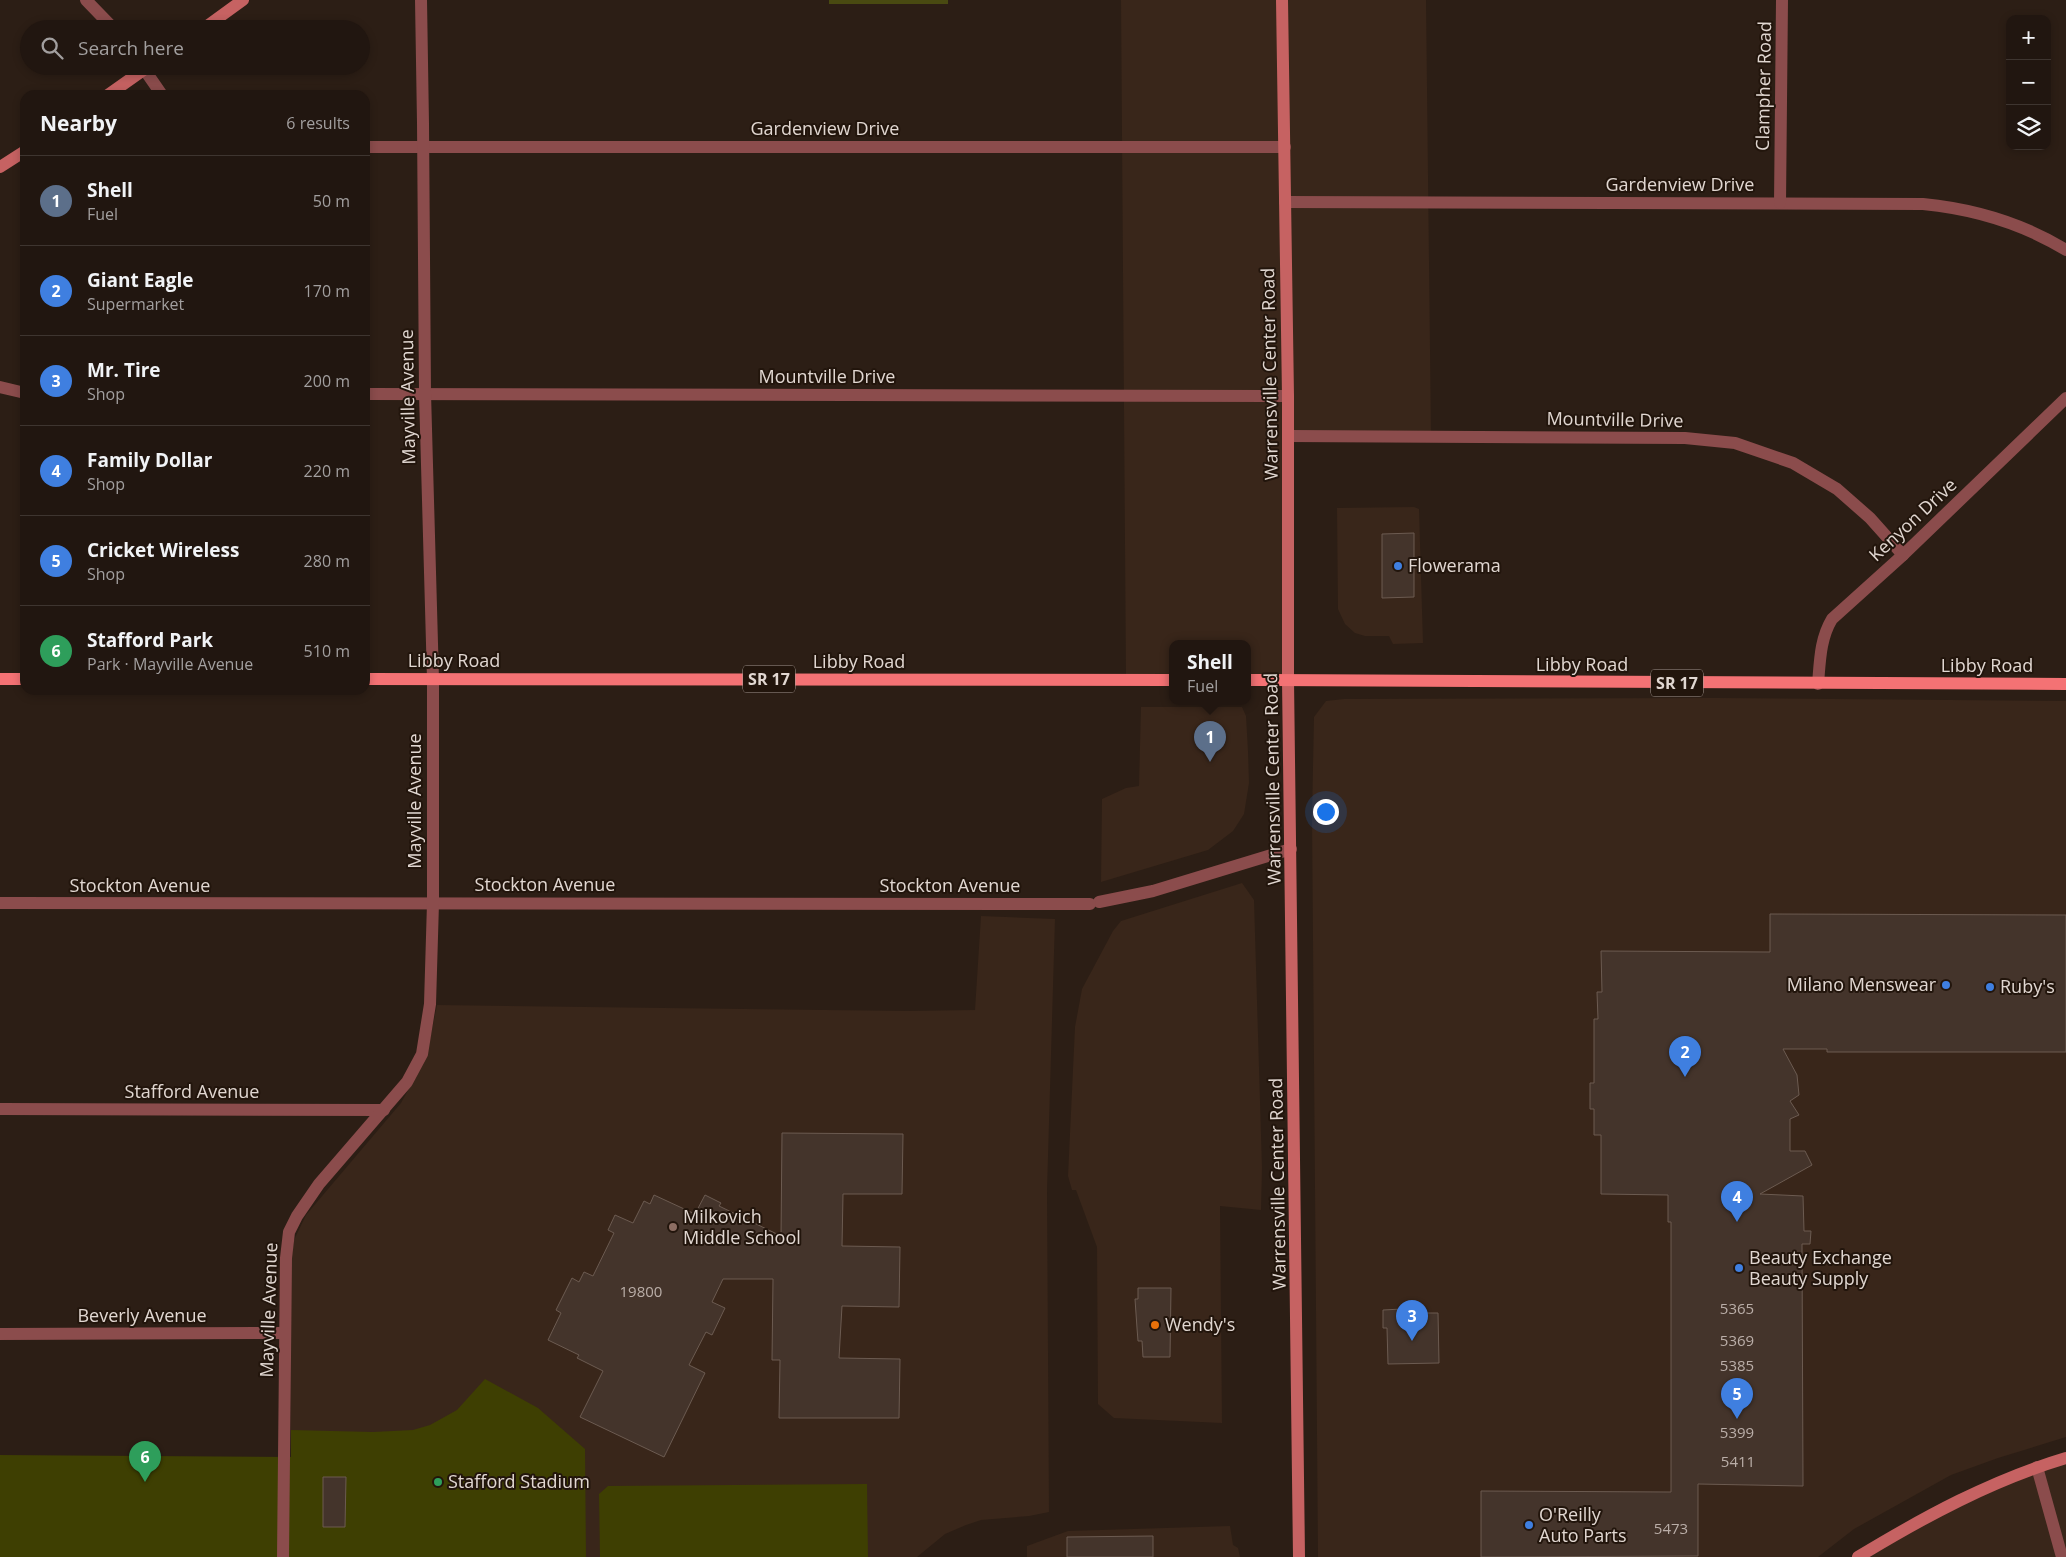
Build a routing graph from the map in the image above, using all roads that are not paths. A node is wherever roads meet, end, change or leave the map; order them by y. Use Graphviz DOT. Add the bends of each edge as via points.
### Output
graph roads {
  1 [pos="86,0"];
  2 [pos="243,0"];
  3 [pos="421,0"];
  4 [pos="1282,0"];
  5 [pos="1782,0"];
  6 [pos="105,20"];
  7 [pos="215,20"];
  8 [pos="134,75"];
  9 [pos="150,75"];
  10 [pos="115,90"];
  11 [pos="159,90"];
  12 [pos="423,146"];
  13 [pos="370,147"];
  14 [pos="1285,147"];
  15 [pos="20,154"];
  16 [pos="0,168"];
  17 [pos="1285,202"];
  18 [pos="1780,203"];
  19 [pos="2066,250"];
  20 [pos="0,387"];
  21 [pos="20,392"];
  22 [pos="424,393"];
  23 [pos="370,394"];
  24 [pos="1288,396"];
  25 [pos="2066,398"];
  26 [pos="1288,436"];
  27 [pos="1903,555"];
  28 [pos="0,679"];
  29 [pos="20,679"];
  30 [pos="370,679"];
  31 [pos="433,679"];
  32 [pos="1169,680"];
  33 [pos="1251,680"];
  34 [pos="1288,680"];
  35 [pos="1818,684"];
  36 [pos="2066,684"];
  37 [pos="1291,849"];
  38 [pos="0,903"];
  39 [pos="433,903"];
  40 [pos="0,1109"];
  41 [pos="384,1110"];
  42 [pos="285,1333"];
  43 [pos="0,1334"];
  44 [pos="2066,1458"];
  45 [pos="2037,1467"];
  46 [pos="283,1557"];
  47 [pos="1299,1557"];
  48 [pos="1858,1557"];
  49 [pos="2062,1557"];
  1 -- 6 [label="street"];
  2 -- 7 [label="main road"];
  3 -- 12 [label="street, Mayville Avenue"];
  4 -- 14 [label="main road, Warrensville Center Road"];
  5 -- 18 [label="street, Clampher Road"];
  8 -- 10 [label="main road"];
  9 -- 11 [label="street"];
  12 -- 13 [label="street, Gardenview Drive"];
  12 -- 14 [label="street, Gardenview Drive"];
  12 -- 22 [label="street, Mayville Avenue"];
  14 -- 17 [label="main road, Warrensville Center Road"];
  15 -- 16 [label="main road"];
  17 -- 18 [label="street, Gardenview Drive"];
  17 -- 24 [label="main road, Warrensville Center Road"];
  18 -- 19 [label="street, Gardenview Drive" via="1952,207 2013,224"];
  20 -- 21 [label="street"];
  22 -- 23 [label="street, Mountville Drive"];
  22 -- 24 [label="street, Mountville Drive"];
  22 -- 31 [label="street, Mayville Avenue"];
  24 -- 26 [label="main road, Warrensville Center Road"];
  25 -- 27 [label="street, Kenyon Drive"];
  26 -- 27 [label="street, Mountville Drive" via="1685,438 1735,443 1793,463 1837,489 1870,518"];
  26 -- 34 [label="main road, Warrensville Center Road"];
  27 -- 35 [label="street, Kenyon Drive" via="1832,619 1821,647"];
  28 -- 29 [label="main road"];
  30 -- 31 [label="main road, Libby Road / SR 17"];
  31 -- 32 [label="main road, Libby Road / SR 17"];
  31 -- 39 [label="street, Mayville Avenue"];
  33 -- 34 [label="main road, Libby Road / SR 17"];
  34 -- 35 [label="main road, Libby Road / SR 17"];
  34 -- 37 [label="main road, Warrensville Center Road"];
  35 -- 36 [label="main road, Libby Road / SR 17"];
  37 -- 39 [label="street, Stockton Avenue" via="1153,891 1095,903"];
  37 -- 47 [label="main road, Warrensville Center Road"];
  38 -- 39 [label="street, Stockton Avenue"];
  39 -- 41 [label="street, Mayville Avenue" via="430,1004 422,1054 407,1082"];
  40 -- 41 [label="street, Stafford Avenue"];
  41 -- 42 [label="street, Mayville Avenue" via="319,1184 289,1232"];
  42 -- 43 [label="street, Beverly Avenue"];
  42 -- 46 [label="street, Mayville Avenue"];
  44 -- 45 [label="main road"];
  45 -- 48 [label="main road" via="1961,1499"];
  45 -- 49 [label="street"];
}
